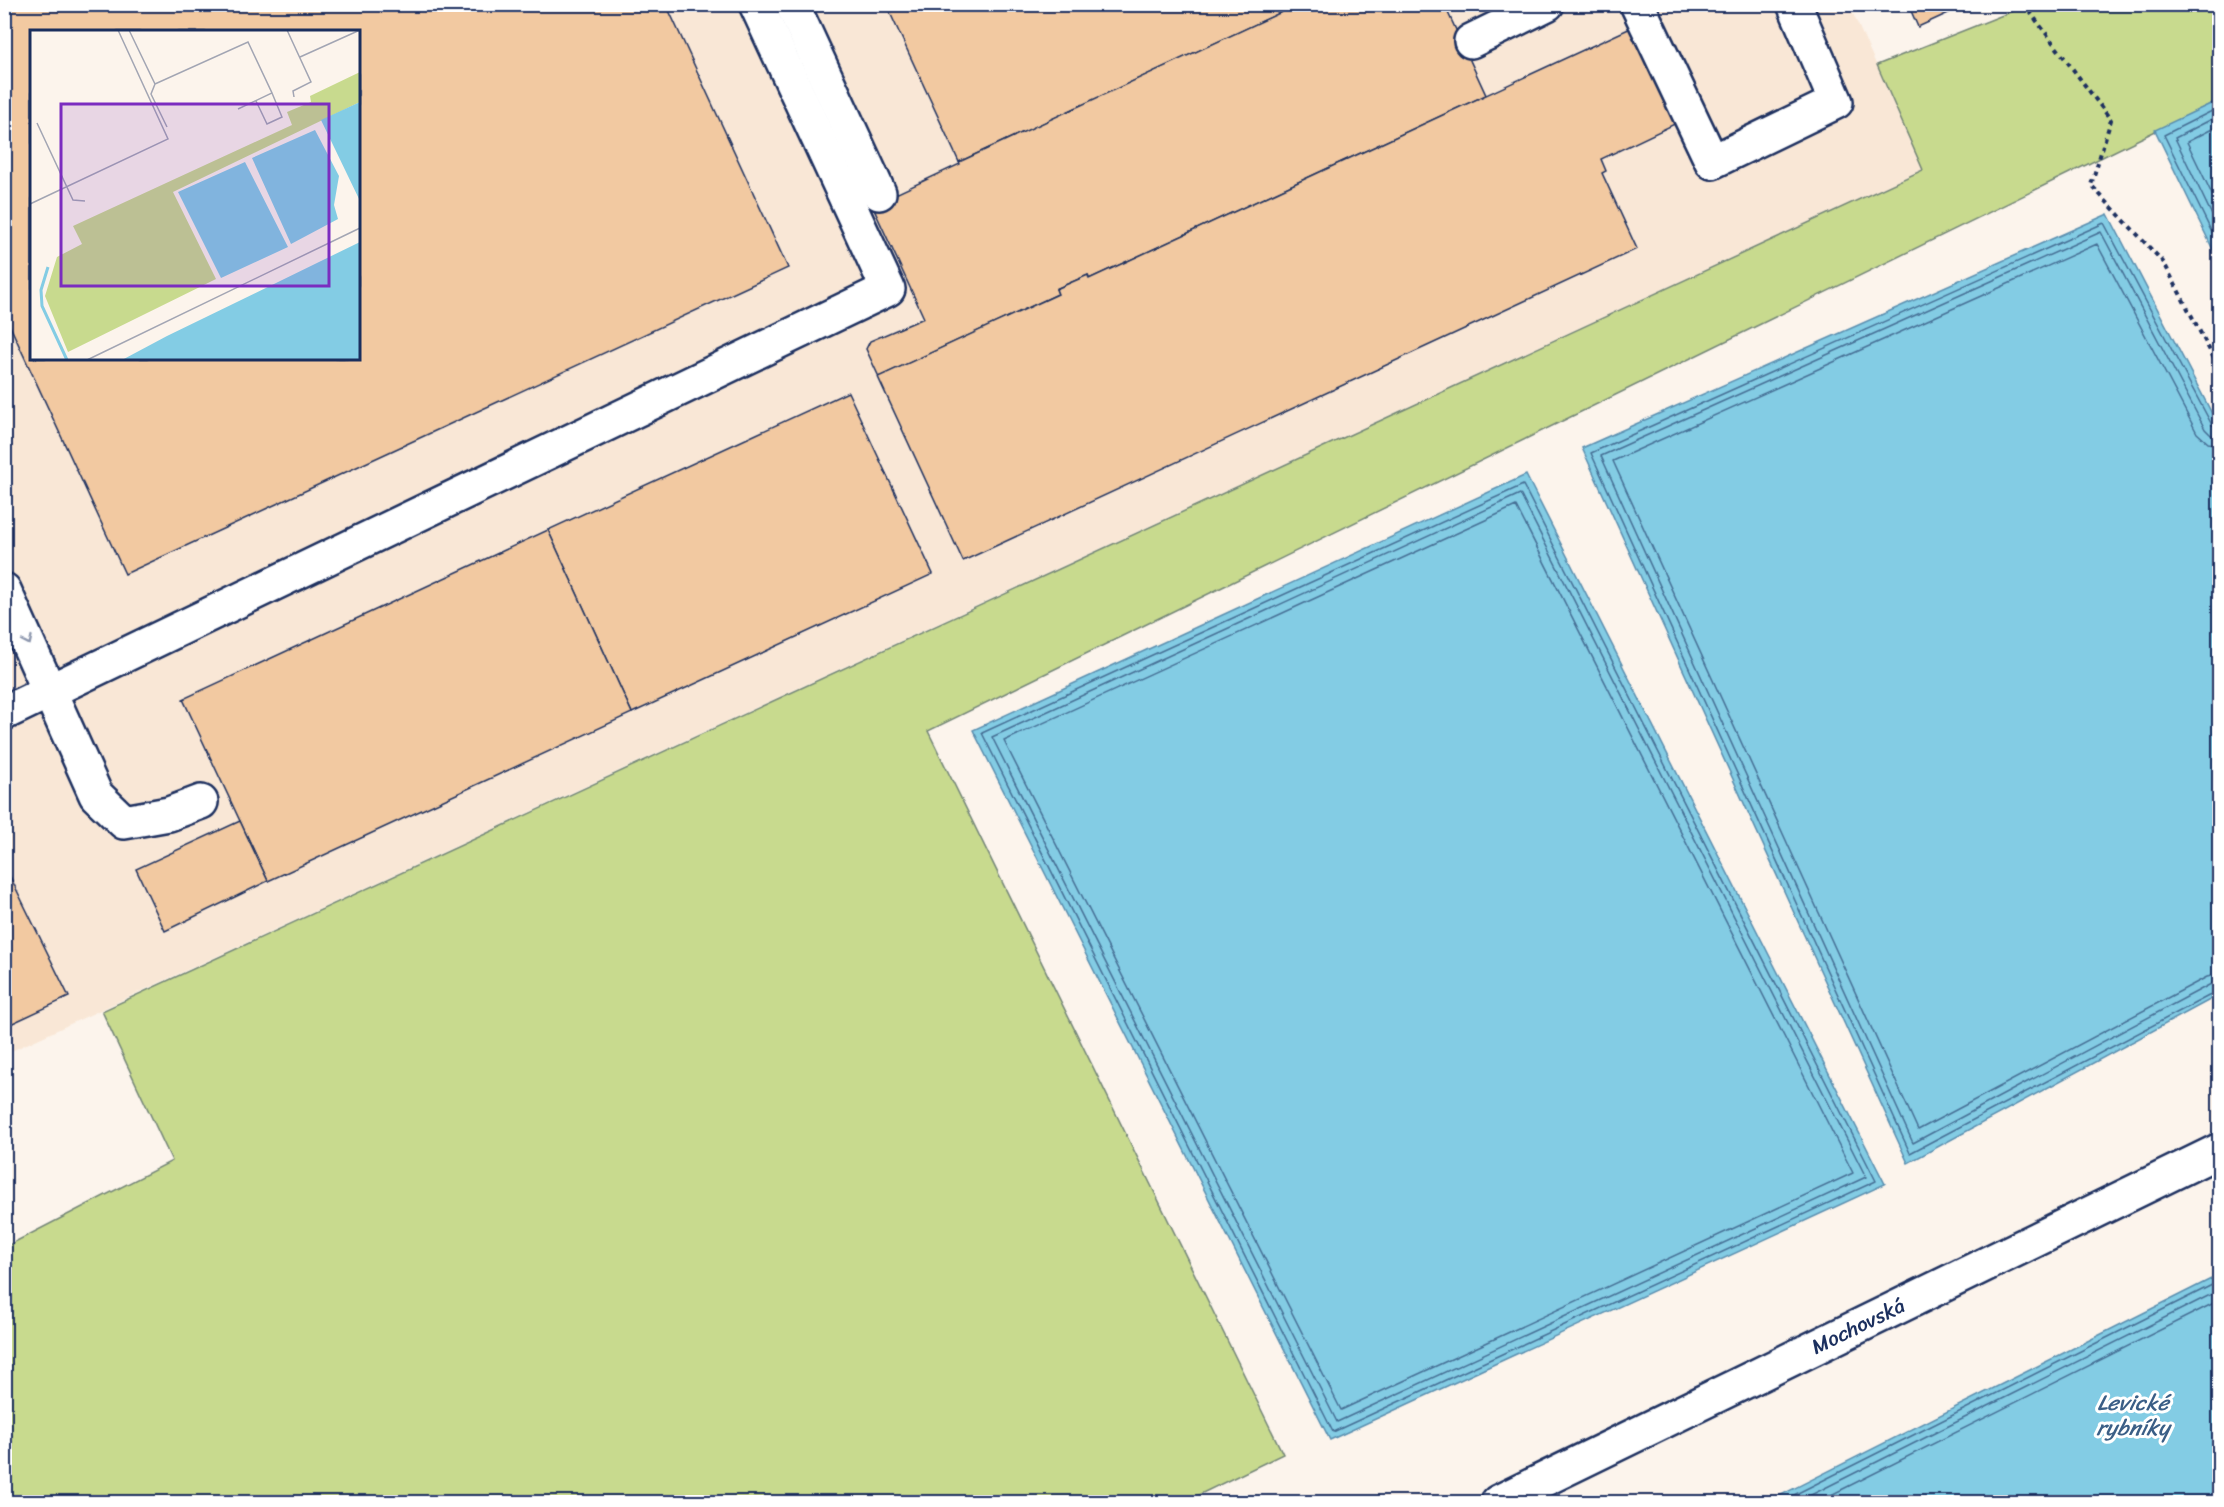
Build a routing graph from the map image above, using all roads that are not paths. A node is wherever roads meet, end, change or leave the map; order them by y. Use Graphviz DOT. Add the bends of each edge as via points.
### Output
graph roads {
  1 [pos="756,4"];
  2 [pos="792,4"];
  3 [pos="1547,4"];
  4 [pos="1637,4"];
  5 [pos="1794,4"];
  6 [pos="1472,41"];
  7 [pos="879,193"];
  8 [pos="4,590"];
  9 [pos="52,692"];
  10 [pos="4,713"];
  11 [pos="201,802"];
  12 [pos="2220,1150"];
  13 [pos="1498,1503"];
  1 -- 9 [label="street" via="888,290"];
  2 -- 7 [label="street"];
  3 -- 6 [label="street"];
  4 -- 5 [label="street" via="1712,162 1836,102"];
  8 -- 9 [label="street, one-way"];
  9 -- 10 [label="street"];
  9 -- 11 [label="street" via="96,795 124,822 169,814"];
  12 -- 13 [label="street, Mochovská"];
}
